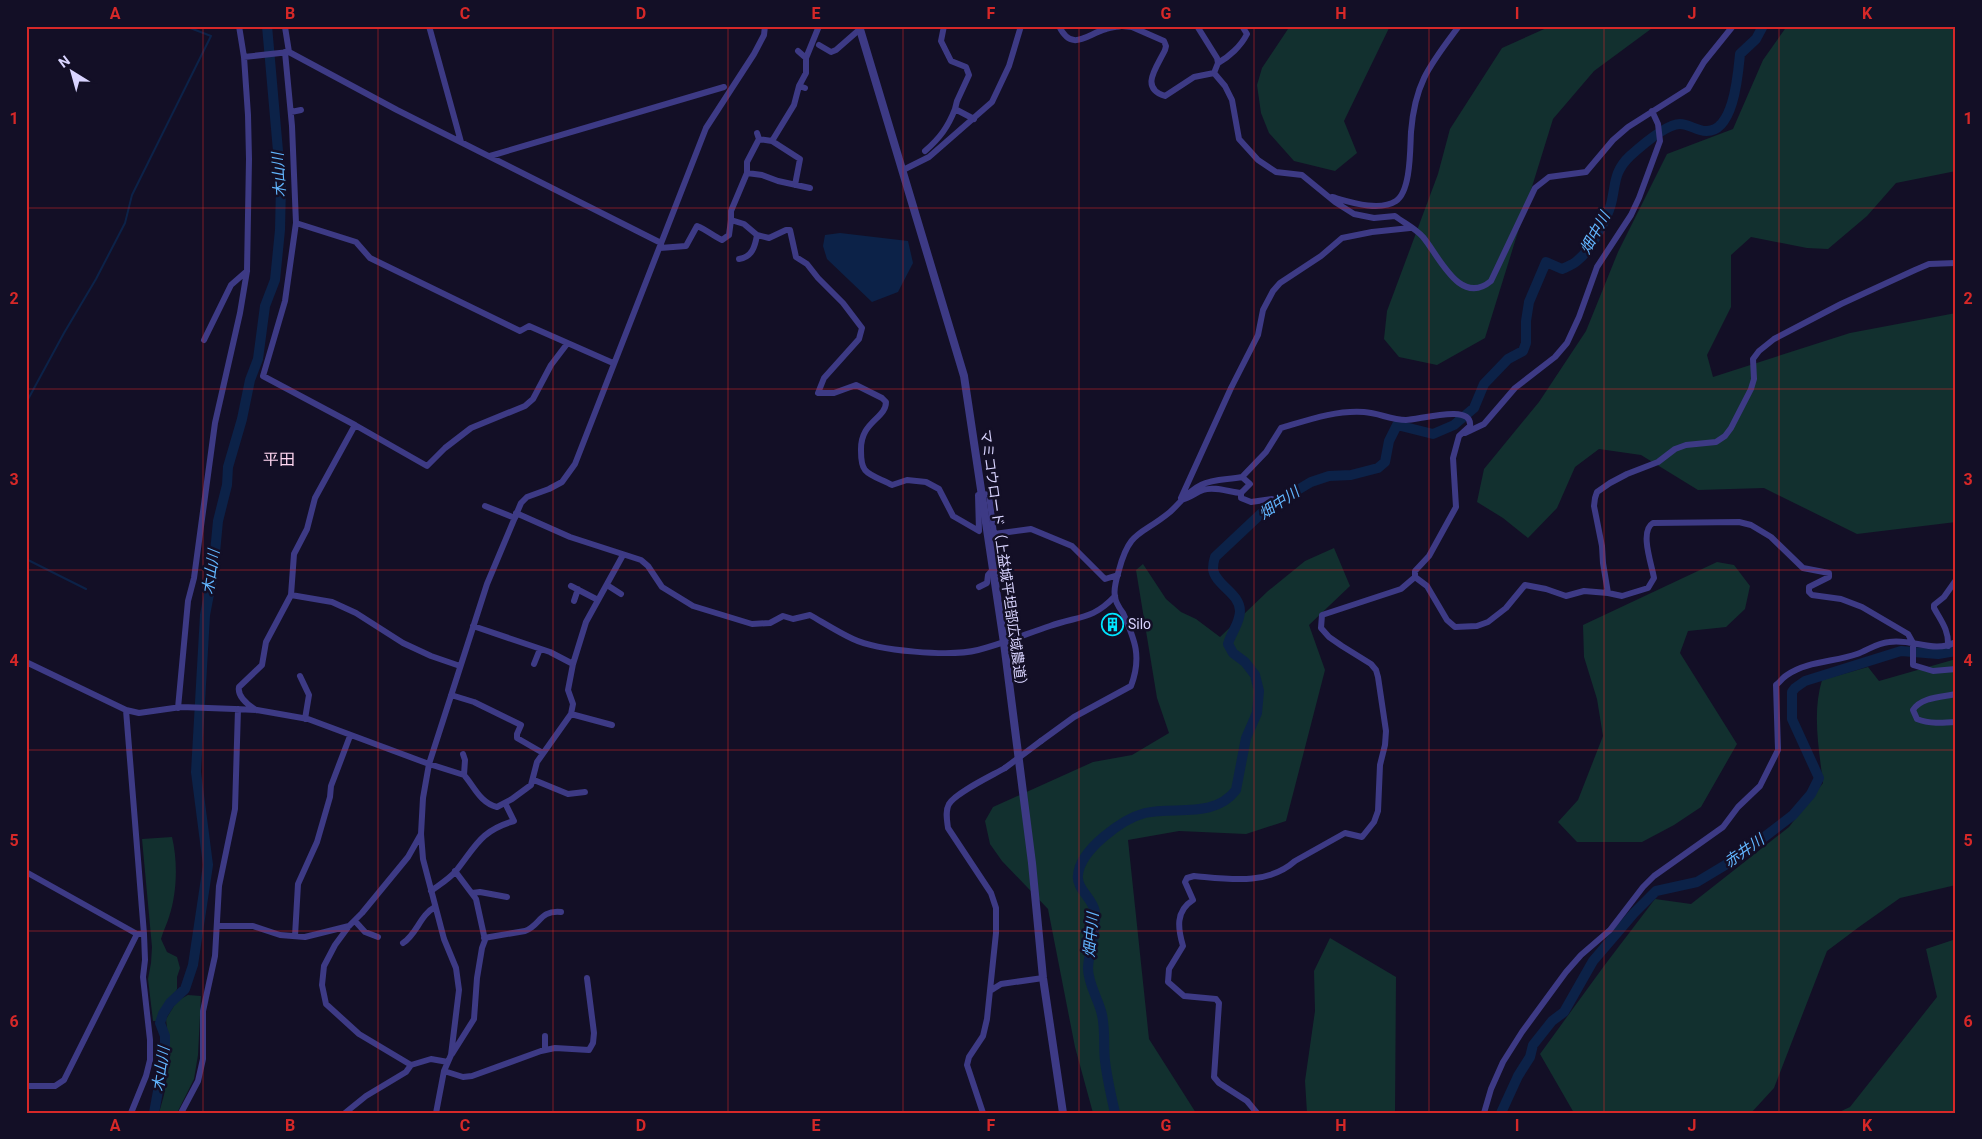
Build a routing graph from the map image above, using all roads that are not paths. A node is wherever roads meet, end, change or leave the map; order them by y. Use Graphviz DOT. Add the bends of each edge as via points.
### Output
graph roads {
  1 [pos="239,26"];
  2 [pos="287,26"];
  3 [pos="429,26"];
  4 [pos="766,26"];
  5 [pos="819,26"];
  6 [pos="944,26"];
  7 [pos="1021,26"];
  8 [pos="1059,26"];
  9 [pos="1122,26"];
  10 [pos="1197,26"];
  11 [pos="1242,26"];
  12 [pos="1459,26"];
  13 [pos="1733,26"];
  14 [pos="859,27"];
  15 [pos="819,45"];
  16 [pos="798,51"];
  17 [pos="287,52"];
  18 [pos="244,58"];
  19 [pos="806,58"];
  20 [pos="1218,62"];
  21 [pos="1214,73"];
  22 [pos="724,87"];
  23 [pos="955,109"];
  24 [pos="301,110"];
  25 [pos="291,112"];
  26 [pos="1652,112"];
  27 [pos="974,119"];
  28 [pos="772,141"];
  29 [pos="461,142"];
  30 [pos="925,151"];
  31 [pos="490,156"];
  32 [pos="903,170"];
  33 [pos="747,173"];
  34 [pos="795,185"];
  35 [pos="810,188"];
  36 [pos="1329,197"];
  37 [pos="731,220"];
  38 [pos="296,223"];
  39 [pos="1410,228"];
  40 [pos="757,235"];
  41 [pos="661,245"];
  42 [pos="739,259"];
  43 [pos="1956,263"];
  44 [pos="247,271"];
  45 [pos="204,340"];
  46 [pos="567,344"];
  47 [pos="614,363"];
  48 [pos="355,425"];
  49 [pos="1459,436"];
  50 [pos="1242,477"];
  51 [pos="1241,493"];
  52 [pos="983,494"];
  53 [pos="1272,499"];
  54 [pos="1180,500"];
  55 [pos="485,506"];
  56 [pos="516,516"];
  57 [pos="994,534"];
  58 [pos="623,555"];
  59 [pos="993,570"];
  60 [pos="1118,575"];
  61 [pos="1415,577"];
  62 [pos="1956,580"];
  63 [pos="607,585"];
  64 [pos="571,586"];
  65 [pos="979,587"];
  66 [pos="578,590"];
  67 [pos="1608,593"];
  68 [pos="621,594"];
  69 [pos="291,595"];
  70 [pos="1114,596"];
  71 [pos="598,600"];
  72 [pos="574,601"];
  73 [pos="474,626"];
  74 [pos="1956,642"];
  75 [pos="1004,643"];
  76 [pos="1913,645"];
  77 [pos="1948,646"];
  78 [pos="540,649"];
  79 [pos="26,662"];
  80 [pos="534,664"];
  81 [pos="573,664"];
  82 [pos="460,666"];
  83 [pos="1956,669"];
  84 [pos="300,676"];
  85 [pos="1956,694"];
  86 [pos="451,695"];
  87 [pos="180,707"];
  88 [pos="237,709"];
  89 [pos="126,710"];
  90 [pos="257,710"];
  91 [pos="571,714"];
  92 [pos="305,719"];
  93 [pos="1956,722"];
  94 [pos="612,725"];
  95 [pos="350,736"];
  96 [pos="542,753"];
  97 [pos="463,754"];
  98 [pos="429,764"];
  99 [pos="464,775"];
  100 [pos="534,780"];
  101 [pos="585,792"];
  102 [pos="504,803"];
  103 [pos="421,834"];
  104 [pos="456,871"];
  105 [pos="26,872"];
  106 [pos="431,891"];
  107 [pos="472,893"];
  108 [pos="507,897"];
  109 [pos="435,907"];
  110 [pos="561,912"];
  111 [pos="354,921"];
  112 [pos="217,926"];
  113 [pos="348,926"];
  114 [pos="140,934"];
  115 [pos="295,936"];
  116 [pos="378,937"];
  117 [pos="484,938"];
  118 [pos="403,943"];
  119 [pos="587,978"];
  120 [pos="1043,978"];
  121 [pos="990,990"];
  122 [pos="545,1036"];
  123 [pos="545,1050"];
  124 [pos="452,1055"];
  125 [pos="448,1062"];
  126 [pos="411,1065"];
  127 [pos="444,1071"];
  128 [pos="26,1086"];
  129 [pos="130,1113"];
  130 [pos="181,1113"];
  131 [pos="345,1113"];
  132 [pos="436,1113"];
  133 [pos="983,1113"];
  134 [pos="1063,1113"];
  135 [pos="1257,1113"];
  136 [pos="1484,1113"];
  1 -- 18 [label="street"];
  2 -- 17 [label="street"];
  3 -- 29 [label="street"];
  4 -- 41 [label="street" via="754,54 706,128"];
  5 -- 19 [label="street"];
  6 -- 23 [label="street" via="941,42 951,61 966,67 969,75 956,100"];
  7 -- 27 [label="street" via="1009,66 992,102"];
  8 -- 9 [label="street" via="1062,34 1078,41 1105,29"];
  9 -- 21 [label="street" via="1164,41 1165,50 1151,81 1158,94 1165,96 1194,77"];
  10 -- 20 [label="street"];
  11 -- 20 [label="street" via="1247,34 1244,39"];
  12 -- 36 [label="street" via="1429,67 1419,88 1408,171 1404,190 1396,201 1380,206"];
  13 -- 26 [label="street" via="1704,62 1688,89"];
  14 -- 15 [label="street" via="836,50 831,52"];
  14 -- 32 [label="street, マミコウロード（上益城平坦部広域農道）"];
  16 -- 19 [label="street"];
  17 -- 18 [label="street"];
  17 -- 25 [label="street"];
  17 -- 29 [label="street"];
  18 -- 44 [label="street" via="249,159"];
  19 -- 28 [label="street" via="802,87"];
  20 -- 21 [label="street"];
  21 -- 36 [label="street" via="1232,100 1239,139 1258,160 1276,172 1302,175"];
  22 -- 31 [label="street"];
  23 -- 27 [label="street"];
  23 -- 30 [label="street" via="948,127"];
  24 -- 25 [label="street"];
  25 -- 38 [label="street"];
  26 -- 39 [label="street" via="1613,140 1586,172 1549,177 1536,188 1491,281 1485,286 1473,288 1458,282 1424,238"];
  26 -- 49 [label="street" via="1660,140 1639,198 1597,266 1567,343 1555,357 1515,388 1484,424"];
  27 -- 32 [label="street" via="929,157"];
  28 -- 33 [label="street" via="758,136 747,162"];
  28 -- 34 [label="street" via="800,159"];
  29 -- 31 [label="street"];
  31 -- 41 [label="street"];
  32 -- 52 [label="street, マミコウロード（上益城平坦部広域農道）" via="964,376"];
  33 -- 34 [label="street"];
  33 -- 37 [label="street" via="731,211"];
  34 -- 35 [label="street"];
  36 -- 39 [label="street" via="1354,214 1374,218 1395,216"];
  37 -- 40 [label="street" via="744,224"];
  37 -- 41 [label="street" via="729,235 722,240 696,224 686,246"];
  38 -- 46 [label="street" via="356,242 370,258 520,332 529,326"];
  38 -- 48 [label="street" via="285,301 263,376"];
  39 -- 54 [label="street" via="1342,238 1273,291 1266,302 1258,335"];
  40 -- 42 [label="street" via="751,254"];
  40 -- 52 [label="street" via="769,238 790,230 796,257 807,264 862,328 859,339 824,378 818,393 834,394 856,385 886,402 883,412 861,439 860,457 865,470 892,485 907,480 926,482 938,489 953,516 979,531 978,495"];
  41 -- 47 [label="street"];
  43 -- 67 [label="street" via="1929,264 1774,339 1753,359 1751,389 1725,436 1716,442 1686,445 1597,492 1594,506"];
  44 -- 45 [label="street" via="231,285"];
  44 -- 87 [label="street" via="215,423 188,601"];
  46 -- 47 [label="street"];
  46 -- 48 [label="street" via="550,364 533,399 525,406 471,428 427,466"];
  47 -- 56 [label="street" via="575,464 562,482 524,500"];
  48 -- 69 [label="street" via="314,498 307,530 294,554"];
  49 -- 50 [label="street" via="1470,422 1467,416 1458,413 1404,420 1364,412 1319,417 1281,428 1266,452"];
  49 -- 61 [label="street" via="1453,458 1456,507 1428,556 1415,571"];
  50 -- 51 [label="street" via="1250,484"];
  50 -- 54 [label="street" via="1218,479 1200,485"];
  51 -- 53 [label="street" via="1241,498 1251,502"];
  51 -- 54 [label="street" via="1203,490"];
  52 -- 57 [label="street" via="989,496"];
  52 -- 59 [label="street, マミコウロード（上益城平坦部広域農道）"];
  54 -- 60 [label="street" via="1171,512 1135,535 1126,549"];
  55 -- 56 [label="street"];
  56 -- 58 [label="street"];
  56 -- 73 [label="street" via="487,584"];
  57 -- 59 [label="street" via="996,566"];
  57 -- 60 [label="street" via="1030,530 1072,546 1105,579"];
  58 -- 63 [label="street"];
  58 -- 75 [label="street" via="640,560 662,587 693,606 752,624 770,623 783,616 793,619 810,615 854,640 925,653 975,651"];
  59 -- 65 [label="street" via="986,583"];
  59 -- 75 [label="street, マミコウロード（上益城平坦部広域農道）"];
  60 -- 70 [label="street"];
  61 -- 67 [label="street" via="1427,586 1447,620 1455,626 1478,626 1488,622 1506,608 1525,585 1566,596 1584,590"];
  61 -- 135 [label="street" via="1401,588 1322,616 1321,628 1329,637 1371,664 1378,676 1386,730 1374,822 1362,837 1345,833 1260,878 1242,880 1194,876 1185,882 1192,900 1178,922 1183,946 1169,969 1168,982 1184,996 1216,999 1219,1003 1214,1077"];
  62 -- 77 [label="street" via="1934,605 1949,637"];
  63 -- 68 [label="street"];
  63 -- 71 [label="street"];
  64 -- 66 [label="street"];
  66 -- 71 [label="street"];
  66 -- 72 [label="street"];
  67 -- 76 [label="street" via="1622,596 1651,586 1654,578 1646,540 1647,530 1653,523 1739,522 1771,537 1803,568 1829,573 1829,577 1808,587 1812,595 1841,599 1862,608 1908,634"];
  69 -- 82 [label="street" via="332,602 356,612 403,643"];
  69 -- 90 [label="street" via="266,642 262,665 239,687 242,698"];
  70 -- 75 [label="street" via="1104,608 1090,615"];
  70 -- 121 [label="street, bridge" via="1136,646 1136,673 1131,686 1074,717 1005,768 954,797 948,805 948,828 991,893 996,908"];
  71 -- 81 [label="street" via="586,622"];
  73 -- 78 [label="street"];
  73 -- 82 [label="street"];
  74 -- 77 [label="street"];
  75 -- 120 [label="street, マミコウロード（上益城平坦部広域農道）"];
  76 -- 77 [label="street"];
  76 -- 83 [label="street" via="1913,665 1928,669"];
  76 -- 136 [label="street" via="1889,642 1871,647 1788,674 1776,685 1778,750 1760,786 1723,827 1654,876 1610,930 1566,972 1503,1062"];
  78 -- 80 [label="street"];
  78 -- 81 [label="street"];
  79 -- 89 [label="street"];
  81 -- 91 [label="street" via="568,690 573,704"];
  82 -- 86 [label="street"];
  84 -- 92 [label="street" via="309,695"];
  85 -- 93 [label="street" via="1926,700 1913,710 1917,719 1922,721"];
  86 -- 96 [label="street" via="474,702 521,725 517,738"];
  86 -- 98 [label="street"];
  87 -- 88 [label="street"];
  87 -- 89 [label="street" via="140,712"];
  88 -- 90 [label="street"];
  88 -- 112 [label="street" via="235,809 219,886"];
  89 -- 114 [label="street"];
  90 -- 92 [label="street"];
  91 -- 94 [label="street"];
  91 -- 96 [label="street"];
  92 -- 95 [label="street"];
  95 -- 98 [label="street"];
  95 -- 115 [label="street" via="331,786 317,842 298,884"];
  96 -- 100 [label="street"];
  97 -- 99 [label="street"];
  98 -- 99 [label="street"];
  98 -- 103 [label="street"];
  99 -- 102 [label="street" via="473,790 492,806"];
  100 -- 101 [label="street" via="568,794"];
  100 -- 102 [label="street" via="528,789"];
  102 -- 104 [label="street" via="514,821 489,831 470,850"];
  103 -- 106 [label="street"];
  103 -- 111 [label="street" via="408,857"];
  104 -- 106 [label="street"];
  104 -- 107 [label="street"];
  105 -- 114 [label="street"];
  106 -- 109 [label="street"];
  107 -- 108 [label="street"];
  107 -- 117 [label="street"];
  109 -- 118 [label="street"];
  109 -- 124 [label="street" via="458,976"];
  110 -- 117 [label="street" via="546,913 525,931"];
  111 -- 113 [label="street"];
  111 -- 116 [label="street" via="365,932"];
  112 -- 115 [label="street" via="253,926 280,935"];
  112 -- 130 [label="street" via="215,956 204,1011 203,1059 198,1081"];
  113 -- 115 [label="street" via="305,937"];
  113 -- 126 [label="street" via="324,966 322,986 326,1004 359,1034"];
  114 -- 128 [label="street" via="64,1080 55,1086"];
  114 -- 129 [label="street" via="145,960 143,977 150,1060"];
  117 -- 124 [label="street" via="474,1019"];
  119 -- 123 [label="street" via="594,1043 587,1050"];
  120 -- 121 [label="street" via="1002,984"];
  120 -- 134 [label="street, マミコウロード（上益城平坦部広域農道）"];
  121 -- 133 [label="street" via="983,1036 968,1057 967,1065"];
  122 -- 123 [label="street"];
  123 -- 127 [label="street" via="472,1076 462,1077"];
  124 -- 125 [label="street"];
  125 -- 126 [label="street" via="431,1060"];
  125 -- 127 [label="street"];
  126 -- 131 [label="street" via="406,1072"];
  127 -- 132 [label="street"];
}
